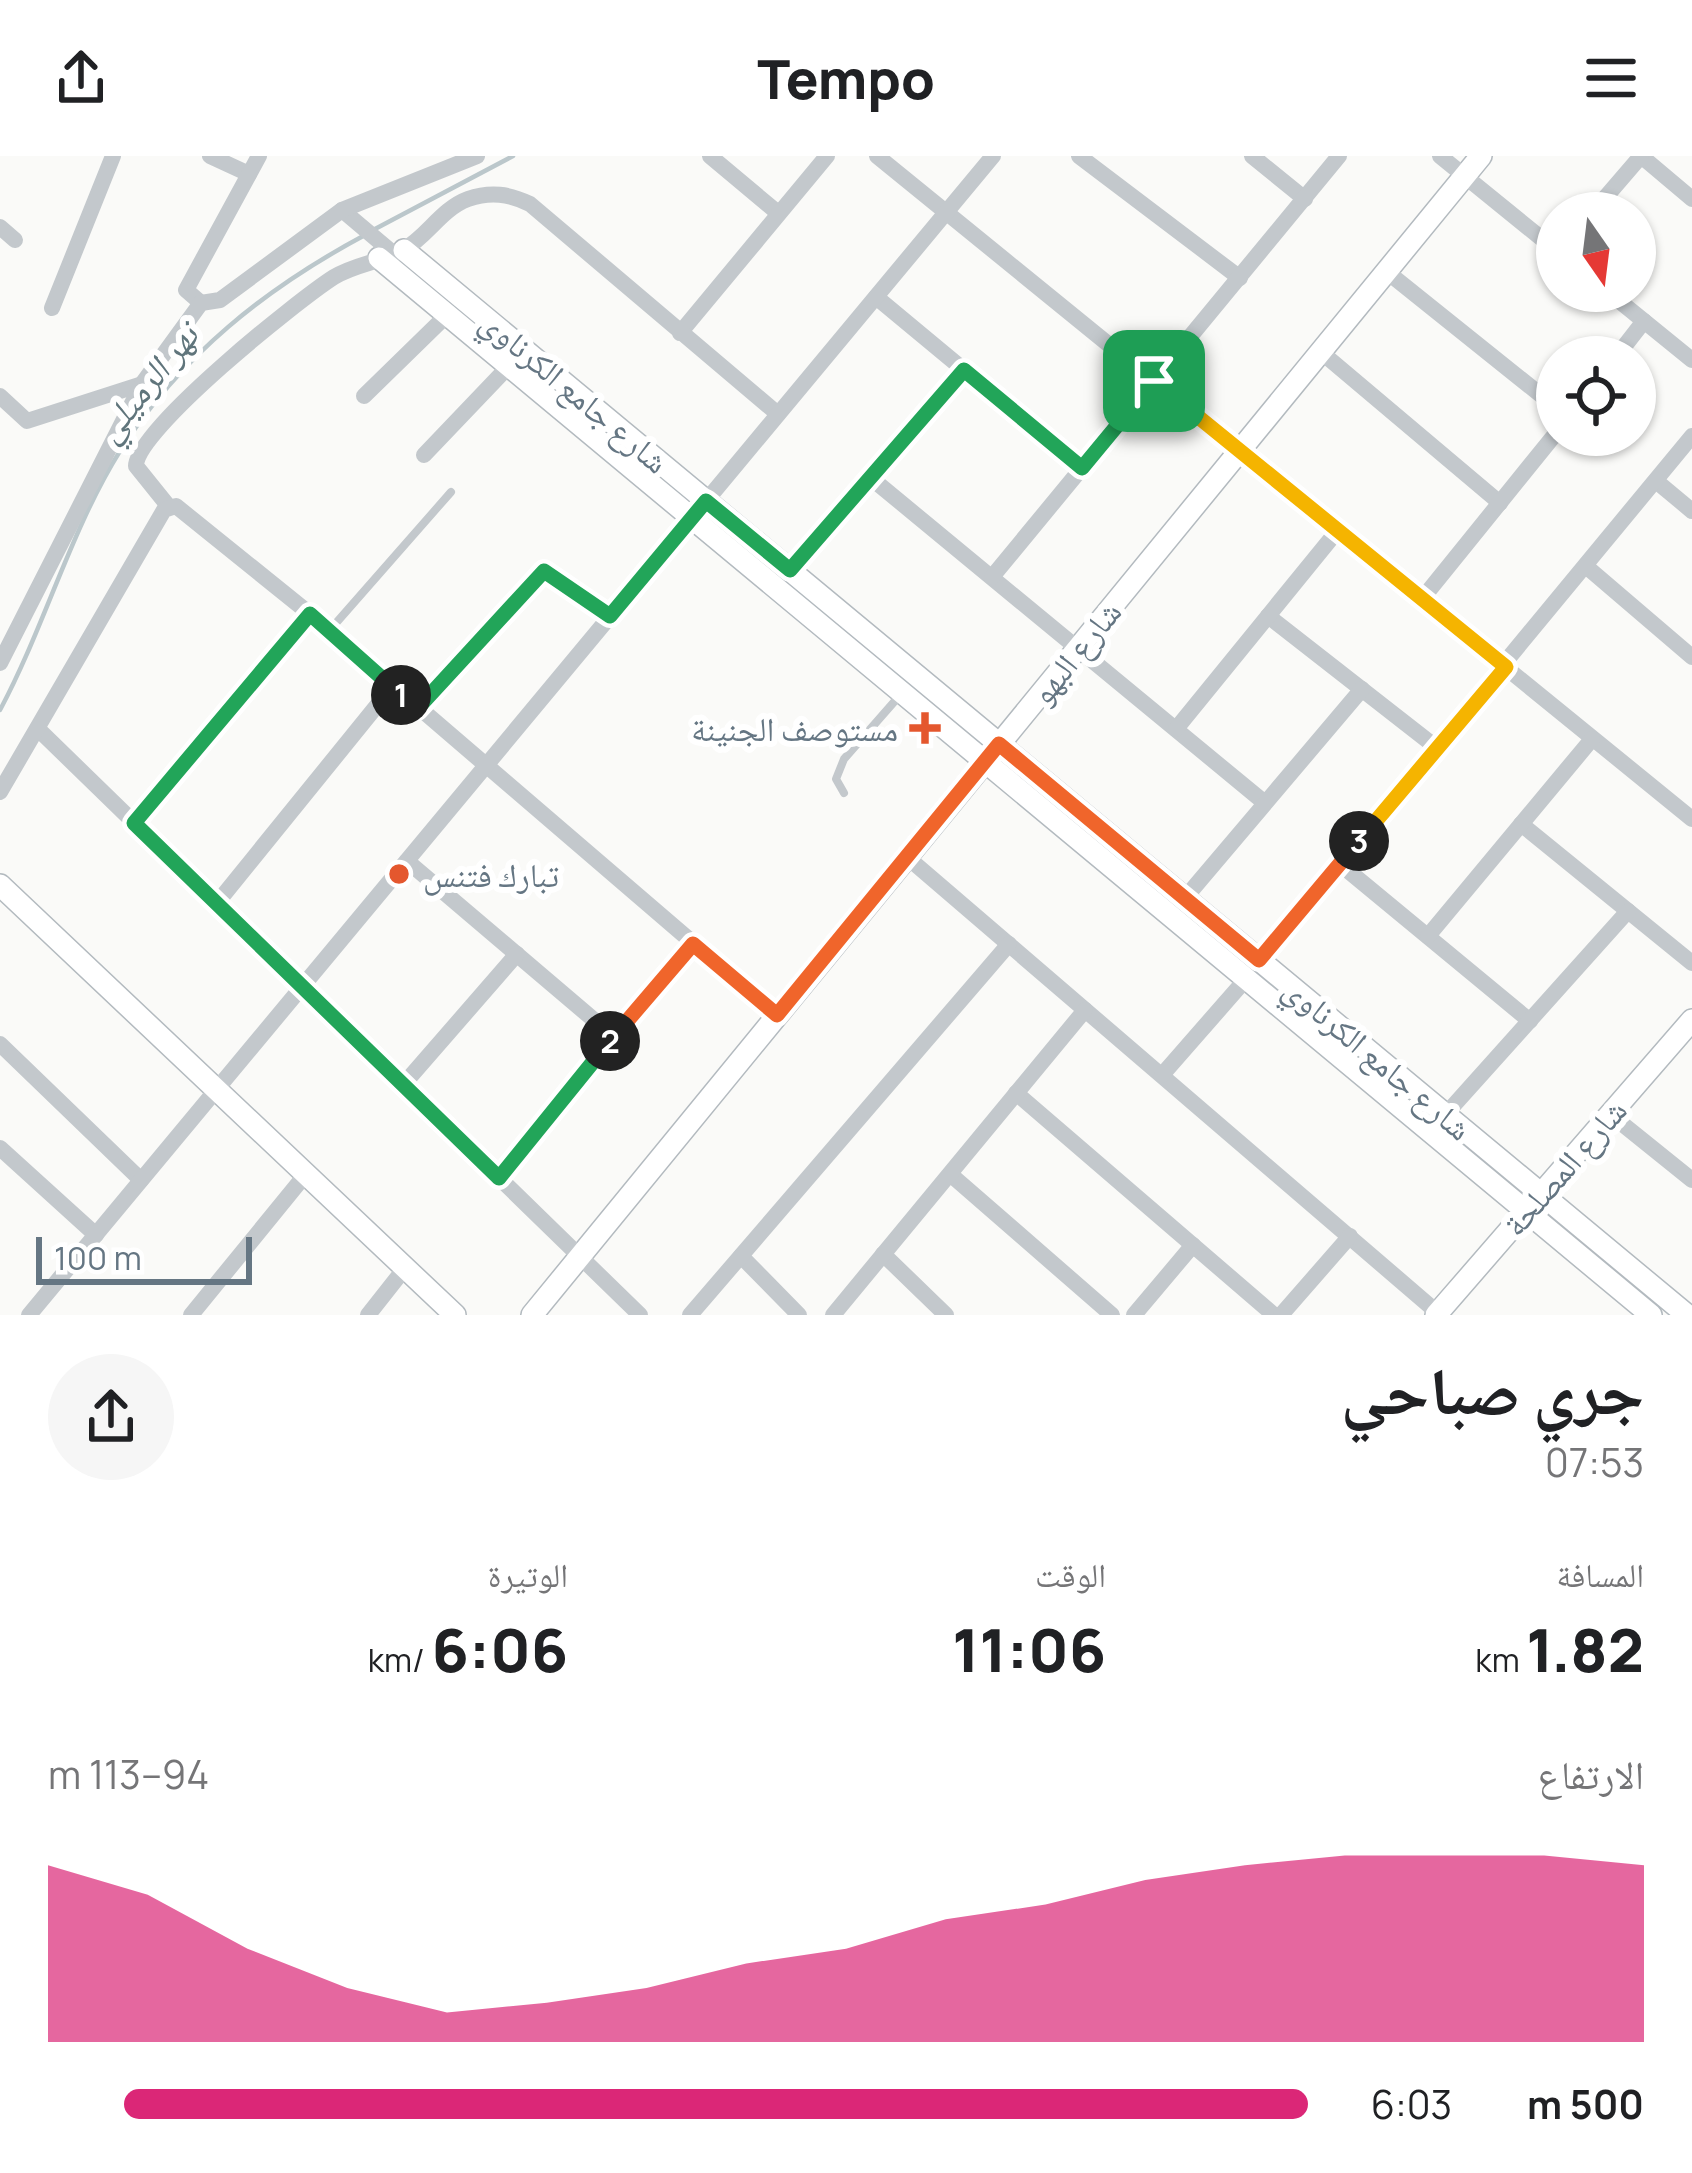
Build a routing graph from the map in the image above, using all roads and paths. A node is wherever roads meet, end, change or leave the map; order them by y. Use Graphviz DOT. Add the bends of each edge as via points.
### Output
graph roads {
  1 [pos="113,156"];
  2 [pos="210,156"];
  3 [pos="259,156"];
  4 [pos="477,156"];
  5 [pos="710,156"];
  6 [pos="827,156"];
  7 [pos="877,156"];
  8 [pos="993,156"];
  9 [pos="1079,156"];
  10 [pos="1252,156"];
  11 [pos="1339,156"];
  12 [pos="1440,156"];
  13 [pos="1481,156"];
  14 [pos="1641,156"];
  15 [pos="249,174"];
  16 [pos="1465,176"];
  17 [pos="1610,192"];
  18 [pos="1305,199"];
  19 [pos="1692,199"];
  20 [pos="342,210"];
  21 [pos="946,212"];
  22 [pos="778,213"];
  23 [pos="0,227"];
  24 [pos="1536,233"];
  25 [pos="15,241"];
  26 [pos="392,254"];
  27 [pos="1387,271"];
  28 [pos="1240,278"];
  29 [pos="876,297"];
  30 [pos="201,303"];
  31 [pos="52,308"];
  32 [pos="1633,312"];
  33 [pos="447,315"];
  34 [pos="1644,321"];
  35 [pos="680,333"];
  36 [pos="1632,336"];
  37 [pos="1321,352"];
  38 [pos="1692,360"];
  39 [pos="509,366"];
  40 [pos="964,370"];
  41 [pos="1154,381"];
  42 [pos="142,384"];
  43 [pos="1536,391"];
  44 [pos="0,396"];
  45 [pos="364,396"];
  46 [pos="778,414"];
  47 [pos="1692,436"];
  48 [pos="1240,451"];
  49 [pos="424,455"];
  50 [pos="1537,456"];
  51 [pos="1082,468"];
  52 [pos="871,478"];
  53 [pos="1656,482"];
  54 [pos="451,493"];
  55 [pos="1500,502"];
  56 [pos="169,507"];
  57 [pos="699,510"];
  58 [pos="1692,511"];
  59 [pos="1338,530"];
  60 [pos="1588,568"];
  61 [pos="790,570"];
  62 [pos="992,578"];
  63 [pos="1422,599"];
  64 [pos="310,614"];
  65 [pos="610,616"];
  66 [pos="1268,616"];
  67 [pos="329,631"];
  68 [pos="1078,648"];
  69 [pos="1692,657"];
  70 [pos="0,663"];
  71 [pos="1506,667"];
  72 [pos="392,687"];
  73 [pos="1362,689"];
  74 [pos="902,693"];
  75 [pos="417,709"];
  76 [pos="38,729"];
  77 [pos="1176,729"];
  78 [pos="1592,739"];
  79 [pos="1437,748"];
  80 [pos="992,753"];
  81 [pos="484,769"];
  82 [pos="0,792"];
  83 [pos="844,793"];
  84 [pos="1265,803"];
  85 [pos="1692,819"];
  86 [pos="134,823"];
  87 [pos="1521,824"];
  88 [pos="907,857"];
  89 [pos="407,861"];
  90 [pos="1340,864"];
  91 [pos="0,886"];
  92 [pos="1185,898"];
  93 [pos="217,903"];
  94 [pos="1628,911"];
  95 [pos="1428,936"];
  96 [pos="693,944"];
  97 [pos="1009,944"];
  98 [pos="517,954"];
  99 [pos="1692,963"];
  100 [pos="1253,969"];
  101 [pos="303,987"];
  102 [pos="1085,1010"];
  103 [pos="777,1015"];
  104 [pos="1692,1020"];
  105 [pos="1530,1021"];
  106 [pos="614,1036"];
  107 [pos="0,1044"];
  108 [pos="1162,1076"];
  109 [pos="403,1084"];
  110 [pos="217,1090"];
  111 [pos="1016,1093"];
  112 [pos="1445,1114"];
  113 [pos="1610,1114"];
  114 [pos="0,1148"];
  115 [pos="306,1174"];
  116 [pos="950,1174"];
  117 [pos="499,1178"];
  118 [pos="141,1180"];
  119 [pos="1692,1180"];
  120 [pos="1534,1203"];
  121 [pos="96,1235"];
  122 [pos="1350,1236"];
  123 [pos="1193,1245"];
  124 [pos="883,1254"];
  125 [pos="741,1256"];
  126 [pos="580,1257"];
  127 [pos="405,1268"];
  128 [pos="1437,1314"];
  129 [pos="29,1315"];
  130 [pos="191,1315"];
  131 [pos="368,1315"];
  132 [pos="455,1315"];
  133 [pos="532,1315"];
  134 [pos="640,1315"];
  135 [pos="690,1315"];
  136 [pos="799,1315"];
  137 [pos="833,1315"];
  138 [pos="946,1315"];
  139 [pos="1112,1315"];
  140 [pos="1134,1315"];
  141 [pos="1278,1315"];
  142 [pos="1651,1315"];
  143 [pos="1687,1315"];
  1 -- 31 [label="street"];
  2 -- 15 [label="street"];
  3 -- 15 [label="street"];
  4 -- 20 [label="street"];
  5 -- 22 [label="street"];
  6 -- 22 [label="street"];
  7 -- 21 [label="street"];
  8 -- 21 [label="street"];
  9 -- 28 [label="street"];
  10 -- 18 [label="street"];
  11 -- 18 [label="street"];
  12 -- 16 [label="street"];
  13 -- 16 [label="main road, شارع البهو"];
  14 -- 17 [label="street"];
  14 -- 19 [label="street"];
  15 -- 30 [label="street" via="186,290"];
  16 -- 24 [label="street"];
  16 -- 27 [label="main road, شارع البهو"];
  18 -- 28 [label="street"];
  20 -- 26 [label="street"];
  20 -- 30 [label="street" via="220,300"];
  21 -- 29 [label="street"];
  21 -- 41 [label="street"];
  22 -- 35 [label="street"];
  23 -- 25 [label="street"];
  26 -- 33 [label="main road, شارع جامع الكرناوي"];
  26 -- 35 [label="street" via="463,201 509,194"];
  26 -- 56 [label="street" via="334,278 254,338 140,449 139,472"];
  26 -- 57 [label="main road, شارع جامع الكرناوي"];
  27 -- 37 [label="main road, شارع البهو"];
  27 -- 43 [label="street"];
  28 -- 41 [label="street"];
  29 -- 40 [label="street"];
  29 -- 46 [label="street"];
  30 -- 42 [label="street"];
  32 -- 34 [label="street"];
  33 -- 39 [label="main road, شارع جامع الكرناوي"];
  33 -- 45 [label="street"];
  34 -- 36 [label="street"];
  34 -- 38 [label="street"];
  35 -- 46 [label="street"];
  37 -- 48 [label="main road, شارع البهو"];
  37 -- 55 [label="street"];
  39 -- 49 [label="street"];
  39 -- 57 [label="main road, شارع جامع الكرناوي"];
  40 -- 51 [label="street"];
  40 -- 52 [label="street"];
  41 -- 48 [label="street"];
  41 -- 51 [label="street"];
  42 -- 44 [label="street" via="27,421"];
  42 -- 70 [label="street"];
  46 -- 57 [label="street"];
  47 -- 53 [label="street"];
  48 -- 59 [label="street"];
  48 -- 68 [label="main road, شارع البهو"];
  50 -- 55 [label="street"];
  51 -- 62 [label="street"];
  52 -- 61 [label="street"];
  52 -- 62 [label="street"];
  53 -- 58 [label="street"];
  53 -- 60 [label="street"];
  54 -- 67 [label="lane"];
  55 -- 63 [label="street"];
  56 -- 64 [label="street"];
  56 -- 76 [label="street"];
  57 -- 61 [label="main road, شارع جامع الكرناوي"];
  57 -- 65 [label="street"];
  57 -- 74 [label="main road, شارع جامع الكرناوي"];
  59 -- 63 [label="street"];
  59 -- 66 [label="street"];
  60 -- 69 [label="street"];
  60 -- 71 [label="street"];
  61 -- 80 [label="main road, شارع جامع الكرناوي"];
  62 -- 68 [label="street"];
  63 -- 71 [label="street"];
  64 -- 67 [label="street"];
  64 -- 86 [label="street"];
  65 -- 75 [label="street" via="544,571"];
  65 -- 81 [label="street"];
  66 -- 73 [label="street"];
  66 -- 77 [label="street"];
  67 -- 72 [label="street"];
  68 -- 77 [label="street"];
  68 -- 80 [label="main road, شارع البهو"];
  71 -- 78 [label="street"];
  71 -- 79 [label="street"];
  72 -- 75 [label="street"];
  72 -- 93 [label="street"];
  73 -- 79 [label="street"];
  73 -- 84 [label="street"];
  74 -- 80 [label="main road, شارع جامع الكرناوي"];
  74 -- 83 [label="lane" via="844,759 836,779"];
  75 -- 81 [label="street"];
  76 -- 82 [label="street"];
  76 -- 86 [label="street"];
  77 -- 84 [label="street"];
  78 -- 85 [label="street"];
  78 -- 87 [label="street"];
  79 -- 90 [label="street"];
  80 -- 88 [label="main road, شارع البهو"];
  80 -- 92 [label="main road, شارع جامع الكرناوي"];
  80 -- 100 [label="main road, شارع جامع الكرناوي"];
  81 -- 89 [label="street"];
  81 -- 96 [label="street"];
  84 -- 92 [label="street"];
  86 -- 93 [label="street"];
  87 -- 94 [label="street"];
  87 -- 95 [label="street"];
  88 -- 97 [label="street"];
  88 -- 103 [label="main road, شارع البهو"];
  89 -- 98 [label="street"];
  89 -- 101 [label="street"];
  90 -- 95 [label="street"];
  90 -- 100 [label="street"];
  91 -- 110 [label="main road"];
  92 -- 100 [label="main road, شارع جامع الكرناوي"];
  93 -- 101 [label="street"];
  94 -- 99 [label="street"];
  94 -- 105 [label="street"];
  95 -- 105 [label="street"];
  96 -- 103 [label="street"];
  96 -- 106 [label="street"];
  97 -- 102 [label="street"];
  97 -- 125 [label="street"];
  98 -- 106 [label="street"];
  98 -- 109 [label="street"];
  100 -- 108 [label="street"];
  100 -- 112 [label="main road, شارع جامع الكرناوي"];
  100 -- 120 [label="main road, شارع جامع الكرناوي"];
  101 -- 109 [label="street"];
  101 -- 110 [label="street"];
  102 -- 108 [label="street"];
  102 -- 111 [label="street"];
  103 -- 126 [label="main road, شارع البهو"];
  104 -- 113 [label="main road, شارع المصلحة"];
  105 -- 112 [label="street"];
  106 -- 117 [label="street"];
  107 -- 118 [label="street"];
  108 -- 122 [label="street"];
  109 -- 117 [label="street"];
  110 -- 115 [label="main road"];
  110 -- 118 [label="street"];
  111 -- 116 [label="street"];
  111 -- 123 [label="street"];
  112 -- 120 [label="main road, شارع جامع الكرناوي"];
  113 -- 119 [label="street"];
  113 -- 120 [label="main road, شارع المصلحة"];
  114 -- 121 [label="street"];
  115 -- 127 [label="main road"];
  115 -- 130 [label="street"];
  116 -- 124 [label="street"];
  116 -- 139 [label="street"];
  117 -- 126 [label="street"];
  118 -- 121 [label="street"];
  120 -- 128 [label="main road, شارع المصلحة"];
  120 -- 142 [label="main road, شارع جامع الكرناوي"];
  120 -- 143 [label="main road, شارع جامع الكرناوي"];
  121 -- 129 [label="street"];
  122 -- 128 [label="street"];
  122 -- 141 [label="street"];
  123 -- 140 [label="street"];
  123 -- 141 [label="street"];
  124 -- 137 [label="street"];
  124 -- 138 [label="street"];
  125 -- 135 [label="street"];
  125 -- 136 [label="street"];
  126 -- 133 [label="main road, شارع البهو"];
  126 -- 134 [label="street"];
  127 -- 131 [label="street"];
  127 -- 132 [label="main road"];
}
